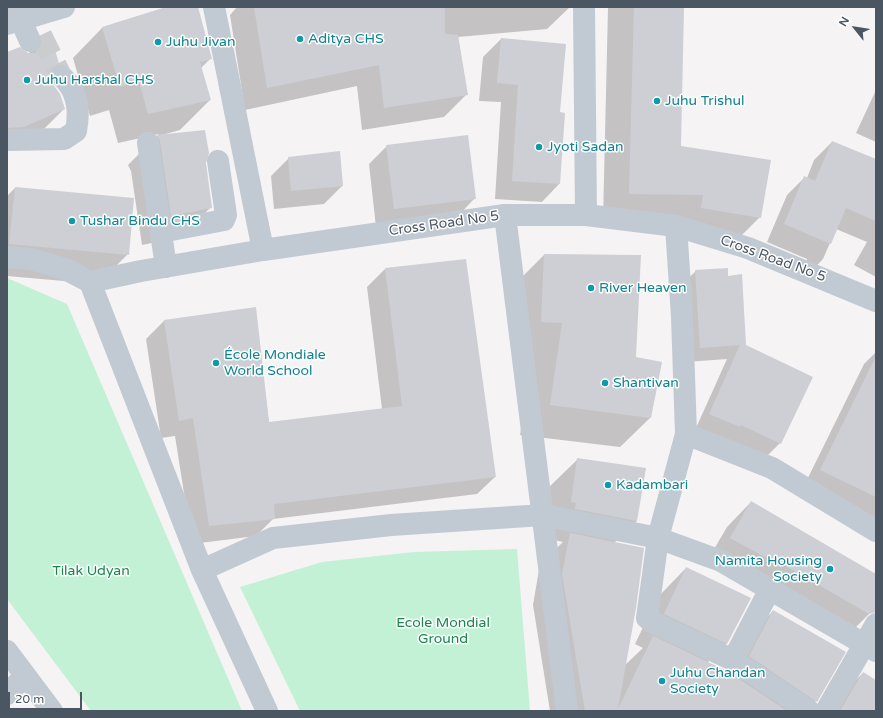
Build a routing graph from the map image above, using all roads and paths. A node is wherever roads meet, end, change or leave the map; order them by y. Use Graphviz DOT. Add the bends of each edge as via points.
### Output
graph roads {
  1 [pos="64,7"];
  2 [pos="214,7"];
  3 [pos="584,7"];
  4 [pos="24,24"];
  5 [pos="57,76"];
  6 [pos="7,140"];
  7 [pos="148,143"];
  8 [pos="221,161"];
  9 [pos="505,215"];
  10 [pos="586,215"];
  11 [pos="676,226"];
  12 [pos="161,232"];
  13 [pos="263,250"];
  14 [pos="7,257"];
  15 [pos="166,267"];
  16 [pos="90,282"];
  17 [pos="876,300"];
  18 [pos="686,434"];
  19 [pos="543,515"];
  20 [pos="876,530"];
  21 [pos="658,538"];
  22 [pos="202,570"];
  23 [pos="770,589"];
  24 [pos="876,624"];
  25 [pos="871,648"];
  26 [pos="7,651"];
  27 [pos="733,660"];
  28 [pos="26,676"];
  29 [pos="7,694"];
  30 [pos="52,711"];
  31 [pos="267,711"];
  32 [pos="567,711"];
  33 [pos="809,711"];
  34 [pos="826,711"];
  1 -- 4 [label="street"];
  2 -- 13 [label="street"];
  3 -- 10 [label="street"];
  5 -- 6 [label="street" via="73,88 76,96 76,130 64,139"];
  7 -- 12 [label="street"];
  8 -- 12 [label="street" via="226,215 224,220"];
  9 -- 10 [label="street, Cross Road No 5"];
  9 -- 13 [label="street, Cross Road No 5"];
  9 -- 19 [label="street"];
  10 -- 11 [label="street, Cross Road No 5"];
  11 -- 17 [label="street, Cross Road No 5" via="748,248"];
  11 -- 18 [label="street"];
  12 -- 15 [label="street"];
  13 -- 15 [label="street, Cross Road No 5"];
  14 -- 16 [label="street" via="31,259 65,269"];
  15 -- 16 [label="street, Cross Road No 5"];
  16 -- 22 [label="street"];
  18 -- 20 [label="street" via="772,468"];
  18 -- 21 [label="street"];
  19 -- 21 [label="street"];
  19 -- 22 [label="street" via="391,525 273,538"];
  19 -- 32 [label="street"];
  21 -- 23 [label="street" via="721,561"];
  21 -- 27 [label="street" via="647,615 649,621"];
  22 -- 31 [label="street"];
  23 -- 25 [label="street"];
  23 -- 27 [label="street"];
  24 -- 25 [label="street"];
  25 -- 34 [label="street"];
  26 -- 28 [label="street"];
  27 -- 33 [label="street"];
  28 -- 29 [label="street"];
  28 -- 30 [label="street"];
}
